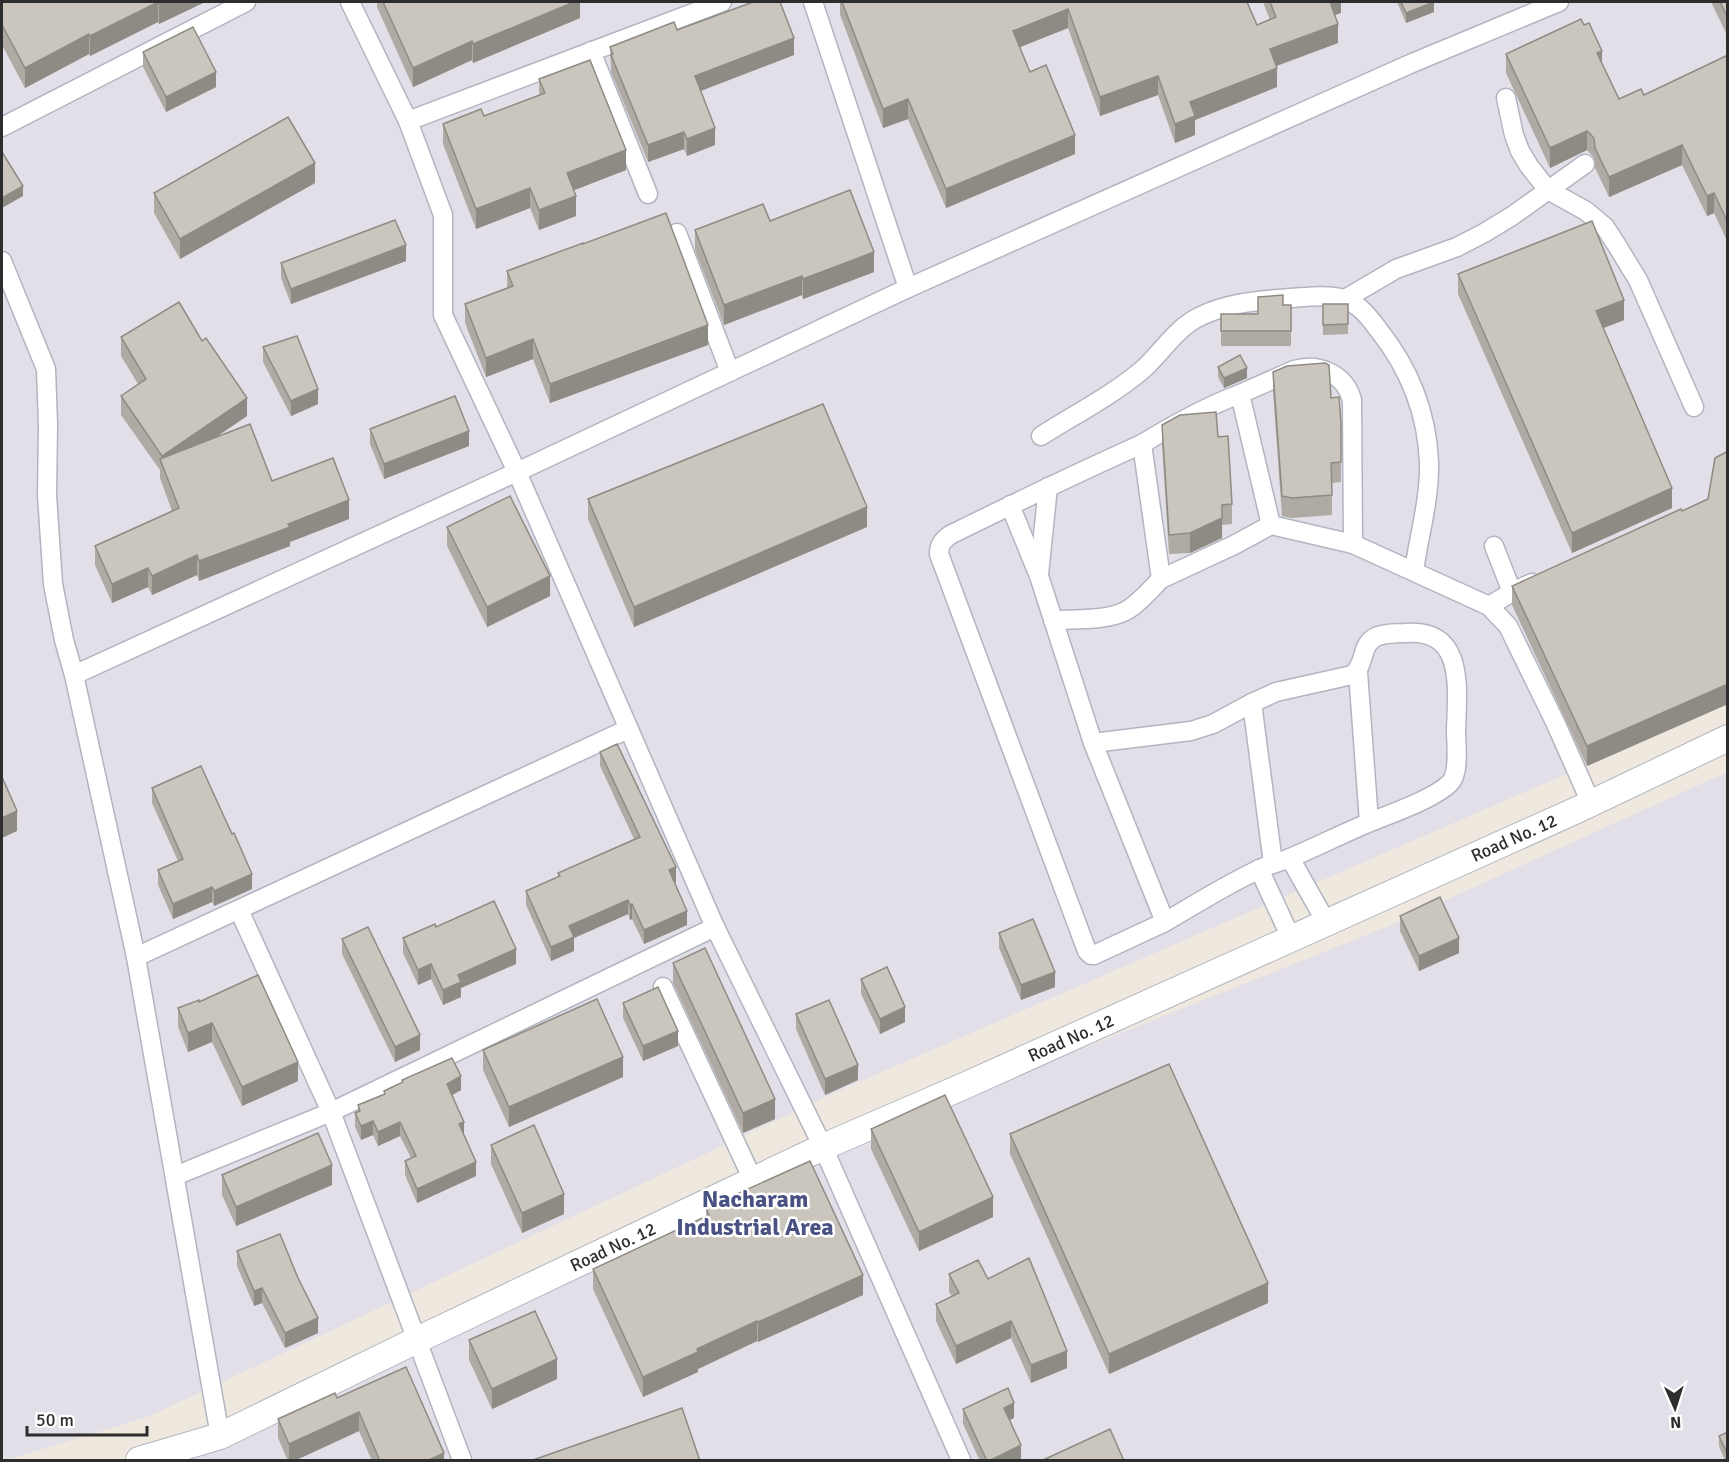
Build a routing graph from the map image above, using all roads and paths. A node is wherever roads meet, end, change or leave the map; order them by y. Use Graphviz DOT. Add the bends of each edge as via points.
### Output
graph roads {
  1 [pos="246,2"];
  2 [pos="350,2"];
  3 [pos="722,2"];
  4 [pos="813,2"];
  5 [pos="1558,2"];
  6 [pos="591,51"];
  7 [pos="1506,98"];
  8 [pos="408,121"];
  9 [pos="2,127"];
  10 [pos="1585,164"];
  11 [pos="1548,190"];
  12 [pos="648,194"];
  13 [pos="677,233"];
  14 [pos="2,261"];
  15 [pos="908,288"];
  16 [pos="1345,299"];
  17 [pos="730,372"];
  18 [pos="1240,394"];
  19 [pos="1694,407"];
  20 [pos="1041,436"];
  21 [pos="1142,444"];
  22 [pos="517,472"];
  23 [pos="1048,487"];
  24 [pos="1010,505"];
  25 [pos="1271,525"];
  26 [pos="1353,544"];
  27 [pos="1494,546"];
  28 [pos="1414,571"];
  29 [pos="1038,576"];
  30 [pos="1545,577"];
  31 [pos="1161,579"];
  32 [pos="1512,592"];
  33 [pos="1489,606"];
  34 [pos="1053,620"];
  35 [pos="1358,672"];
  36 [pos="74,675"];
  37 [pos="1252,703"];
  38 [pos="628,729"];
  39 [pos="1728,738"];
  40 [pos="1093,743"];
  41 [pos="1591,803"];
  42 [pos="1369,822"];
  43 [pos="1274,863"];
  44 [pos="239,910"];
  45 [pos="1165,922"];
  46 [pos="1326,922"];
  47 [pos="715,927"];
  48 [pos="1291,938"];
  49 [pos="136,957"];
  50 [pos="663,987"];
  51 [pos="331,1112"];
  52 [pos="823,1147"];
  53 [pos="175,1176"];
  54 [pos="753,1180"];
  55 [pos="417,1340"];
  56 [pos="220,1436"];
  57 [pos="140,1461"];
  58 [pos="462,1461"];
  59 [pos="961,1461"];
  1 -- 9 [label="street"];
  2 -- 8 [label="street"];
  3 -- 6 [label="street"];
  4 -- 15 [label="street"];
  5 -- 15 [label="street"];
  6 -- 8 [label="street"];
  6 -- 12 [label="street"];
  7 -- 11 [label="street" via="1520,151"];
  8 -- 22 [label="street" via="443,215 443,315"];
  10 -- 11 [label="street"];
  11 -- 16 [label="street" via="1484,233 1396,269"];
  11 -- 19 [label="street" via="1605,227 1638,280"];
  13 -- 17 [label="street"];
  14 -- 36 [label="street" via="46,369 47,495 53,584"];
  15 -- 17 [label="street"];
  16 -- 20 [label="street" via="1248,301 1199,316 1128,381"];
  16 -- 28 [label="street" via="1358,306 1383,336 1409,376 1422,410 1428,482"];
  17 -- 22 [label="street"];
  18 -- 21 [label="street" via="1172,425"];
  18 -- 25 [label="street"];
  18 -- 26 [label="street" via="1309,367 1337,376 1350,390"];
  21 -- 23 [label="street"];
  21 -- 31 [label="street"];
  22 -- 36 [label="street"];
  22 -- 38 [label="street"];
  23 -- 24 [label="street"];
  23 -- 29 [label="street"];
  24 -- 29 [label="street"];
  24 -- 45 [label="street" via="942,541 939,554 943,566 1087,951 1094,955"];
  25 -- 26 [label="street"];
  25 -- 31 [label="street"];
  26 -- 28 [label="street"];
  27 -- 32 [label="street"];
  28 -- 33 [label="street"];
  29 -- 34 [label="street"];
  30 -- 32 [label="street"];
  31 -- 34 [label="street" via="1119,614"];
  32 -- 33 [label="street"];
  33 -- 41 [label="street" via="1508,626"];
  34 -- 40 [label="street"];
  35 -- 37 [label="street" via="1276,692"];
  35 -- 42 [label="street"];
  35 -- 42 [label="street" via="1370,640 1415,632 1442,642 1456,671 1456,768 1452,782 1436,794"];
  36 -- 49 [label="street"];
  37 -- 40 [label="street" via="1214,724 1191,731"];
  37 -- 43 [label="street"];
  38 -- 44 [label="street"];
  38 -- 47 [label="street"];
  39 -- 41 [label="street, Road No. 12"];
  40 -- 45 [label="street"];
  41 -- 46 [label="street, Road No. 12"];
  42 -- 43 [label="street"];
  43 -- 45 [label="street"];
  43 -- 46 [label="street"];
  43 -- 48 [label="street"];
  44 -- 49 [label="street"];
  44 -- 51 [label="street"];
  46 -- 48 [label="street, Road No. 12"];
  47 -- 51 [label="street"];
  47 -- 52 [label="street"];
  48 -- 52 [label="street, Road No. 12"];
  49 -- 53 [label="street"];
  50 -- 54 [label="street"];
  51 -- 53 [label="street"];
  51 -- 55 [label="street"];
  52 -- 54 [label="street, Road No. 12"];
  52 -- 59 [label="street"];
  53 -- 56 [label="street"];
  54 -- 55 [label="street, Road No. 12"];
  55 -- 56 [label="street, Road No. 12"];
  55 -- 58 [label="street"];
  56 -- 57 [label="street, Road No. 12"];
}
